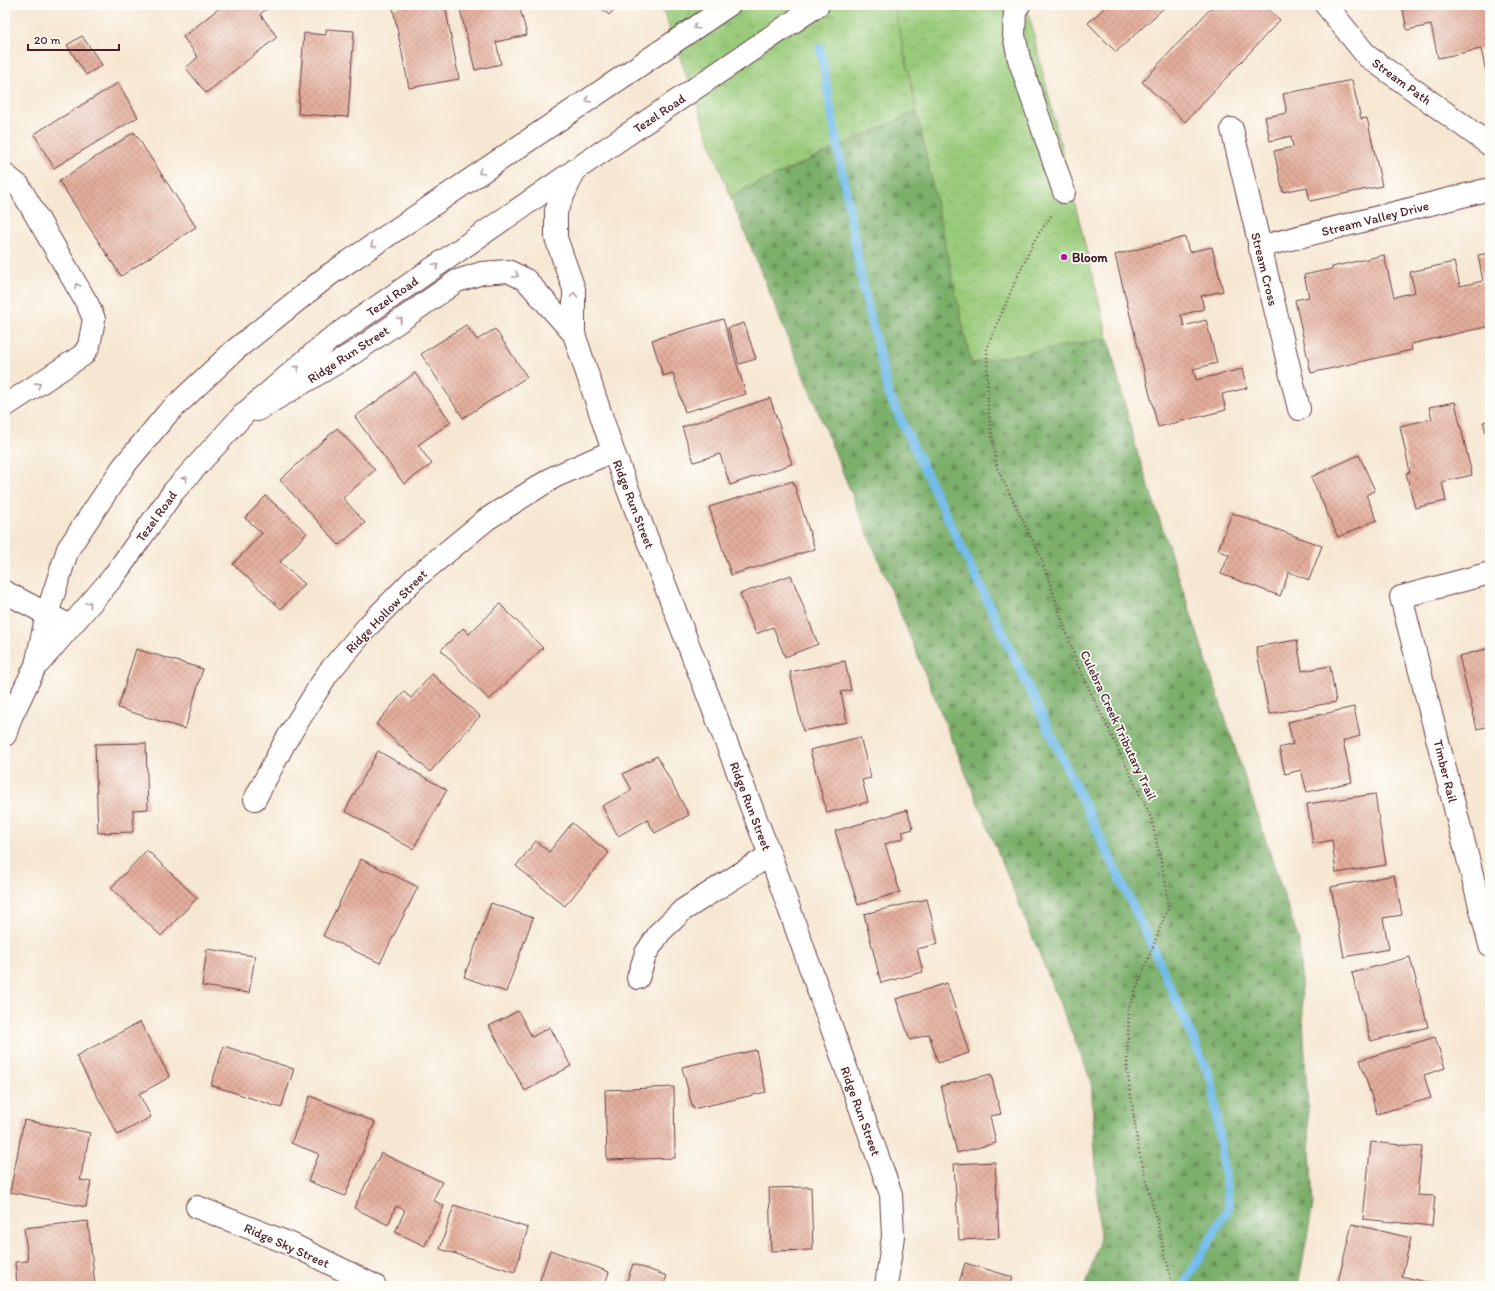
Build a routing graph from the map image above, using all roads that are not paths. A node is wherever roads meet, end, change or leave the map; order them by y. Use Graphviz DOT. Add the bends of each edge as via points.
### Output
graph roads {
  1 [pos="728,5"];
  2 [pos="818,5"];
  3 [pos="1019,5"];
  4 [pos="1326,5"];
  5 [pos="1232,129"];
  6 [pos="1490,145"];
  7 [pos="575,170"];
  8 [pos="5,175"];
  9 [pos="1490,189"];
  10 [pos="1064,192"];
  11 [pos="1259,247"];
  12 [pos="574,334"];
  13 [pos="5,406"];
  14 [pos="1299,409"];
  15 [pos="237,422"];
  16 [pos="613,451"];
  17 [pos="1490,573"];
  18 [pos="5,592"];
  19 [pos="48,614"];
  20 [pos="70,626"];
  21 [pos="36,665"];
  22 [pos="5,735"];
  23 [pos="255,800"];
  24 [pos="770,855"];
  25 [pos="1490,944"];
  26 [pos="638,978"];
  27 [pos="197,1207"];
  28 [pos="375,1286"];
  29 [pos="886,1286"];
  1 -- 19 [label="street, Tezel Road, one-way" via="329,275 235,350 167,414 123,467 68,550"];
  2 -- 7 [label="street, Tezel Road"];
  3 -- 10 [label="street" via="1014,11 1014,35 1019,59"];
  4 -- 6 [label="street, Stream Path" via="1367,56"];
  5 -- 11 [label="street, Stream Cross"];
  12 -- 7 [label="street, Ridge Run Street, one-way" via="574,289 556,238 556,211"];
  15 -- 7 [label="street, Tezel Road, one-way" via="329,340"];
  13 -- 8 [label="street, one-way" via="83,355 89,346 94,319 19,186"];
  9 -- 11 [label="street, Stream Valley Drive"];
  11 -- 14 [label="street, Stream Cross"];
  15 -- 12 [label="street, Ridge Run Street, one-way" via="355,352 457,281 482,273 508,271 526,280"];
  12 -- 16 [label="street, Ridge Run Street"];
  20 -- 15 [label="street, Tezel Road, one-way" via="113,577 174,491"];
  16 -- 23 [label="street, Ridge Hollow Street" via="554,477 487,519 414,579 369,625 328,673 285,742"];
  16 -- 24 [label="street, Ridge Run Street"];
  17 -- 25 [label="street, Timber Rail" via="1401,596"];
  18 -- 19 [label="street"];
  19 -- 20 [label="street"];
  19 -- 21 [label="street, Tezel Road"];
  20 -- 21 [label="street, Tezel Road"];
  21 -- 22 [label="street, Tezel Road"];
  24 -- 26 [label="street" via="683,910 660,932 646,953"];
  24 -- 29 [label="street, Ridge Run Street" via="891,1194 893,1236"];
  27 -- 28 [label="street, Ridge Sky Street" via="293,1245"];
}
